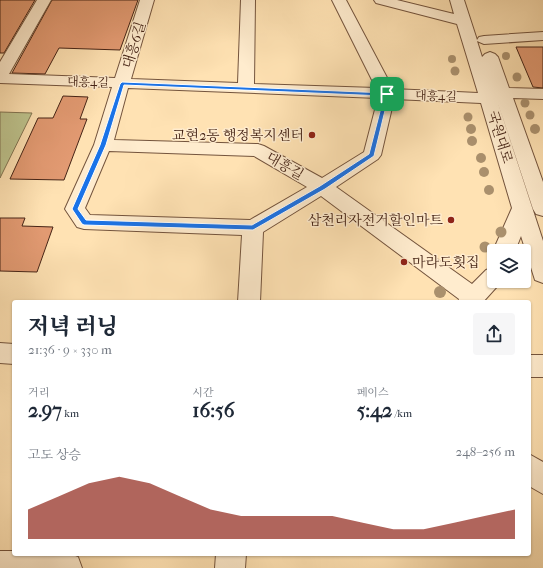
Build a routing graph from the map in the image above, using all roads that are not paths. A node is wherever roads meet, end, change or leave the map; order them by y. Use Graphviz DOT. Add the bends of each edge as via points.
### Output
graph roads {
  1 [pos="44,0"];
  2 [pos="148,0"];
  3 [pos="248,0"];
  4 [pos="339,0"];
  5 [pos="381,0"];
  6 [pos="457,0"];
  7 [pos="470,0"];
  8 [pos="464,22"];
  9 [pos="543,36"];
  10 [pos="484,40"];
  11 [pos="0,75"];
  12 [pos="0,78"];
  13 [pos="122,84"];
  14 [pos="246,88"];
  15 [pos="387,94"];
  16 [pos="543,94"];
  17 [pos="495,96"];
  18 [pos="103,145"];
  19 [pos="322,187"];
  20 [pos="522,208"];
  21 [pos="543,209"];
  22 [pos="253,228"];
  23 [pos="507,244"];
  24 [pos="543,274"];
  25 [pos="487,283"];
  26 [pos="249,300"];
  27 [pos="471,300"];
  28 [pos="0,353"];
  29 [pos="12,354"];
  30 [pos="531,366"];
  31 [pos="543,366"];
  32 [pos="531,470"];
  33 [pos="543,480"];
  34 [pos="231,556"];
  35 [pos="0,566"];
  36 [pos="67,568"];
  37 [pos="230,568"];
  1 -- 11 [label="street"];
  2 -- 13 [label="street, 대흥6길"];
  3 -- 14 [label="street"];
  4 -- 15 [label="street"];
  5 -- 8 [label="street"];
  6 -- 8 [label="street, 국원대로"];
  7 -- 10 [label="street, 국원대로"];
  8 -- 17 [label="street, 국원대로"];
  9 -- 10 [label="street"];
  10 -- 17 [label="street, 국원대로"];
  12 -- 13 [label="street, 대흥4길"];
  13 -- 14 [label="street, 대흥4길"];
  13 -- 18 [label="street, 대흥6길"];
  14 -- 15 [label="street, 대흥4길"];
  15 -- 17 [label="street, 대흥4길"];
  15 -- 19 [label="street, 대흥길" via="372,155"];
  16 -- 17 [label="street, 대흥4길"];
  17 -- 20 [label="street, 국원대로"];
  17 -- 21 [label="street, 국원대로"];
  18 -- 19 [label="street, 대흥길" via="258,150"];
  18 -- 22 [label="street, 대흥6길" via="75,209 84,222"];
  19 -- 22 [label="street, 대흥길"];
  19 -- 27 [label="street"];
  20 -- 23 [label="street"];
  20 -- 24 [label="street, 국원대로"];
  22 -- 26 [label="street"];
  25 -- 27 [label="street"];
  28 -- 29 [label="street"];
  30 -- 31 [label="street"];
  32 -- 33 [label="street"];
  34 -- 37 [label="street"];
  35 -- 36 [label="street"];
}
